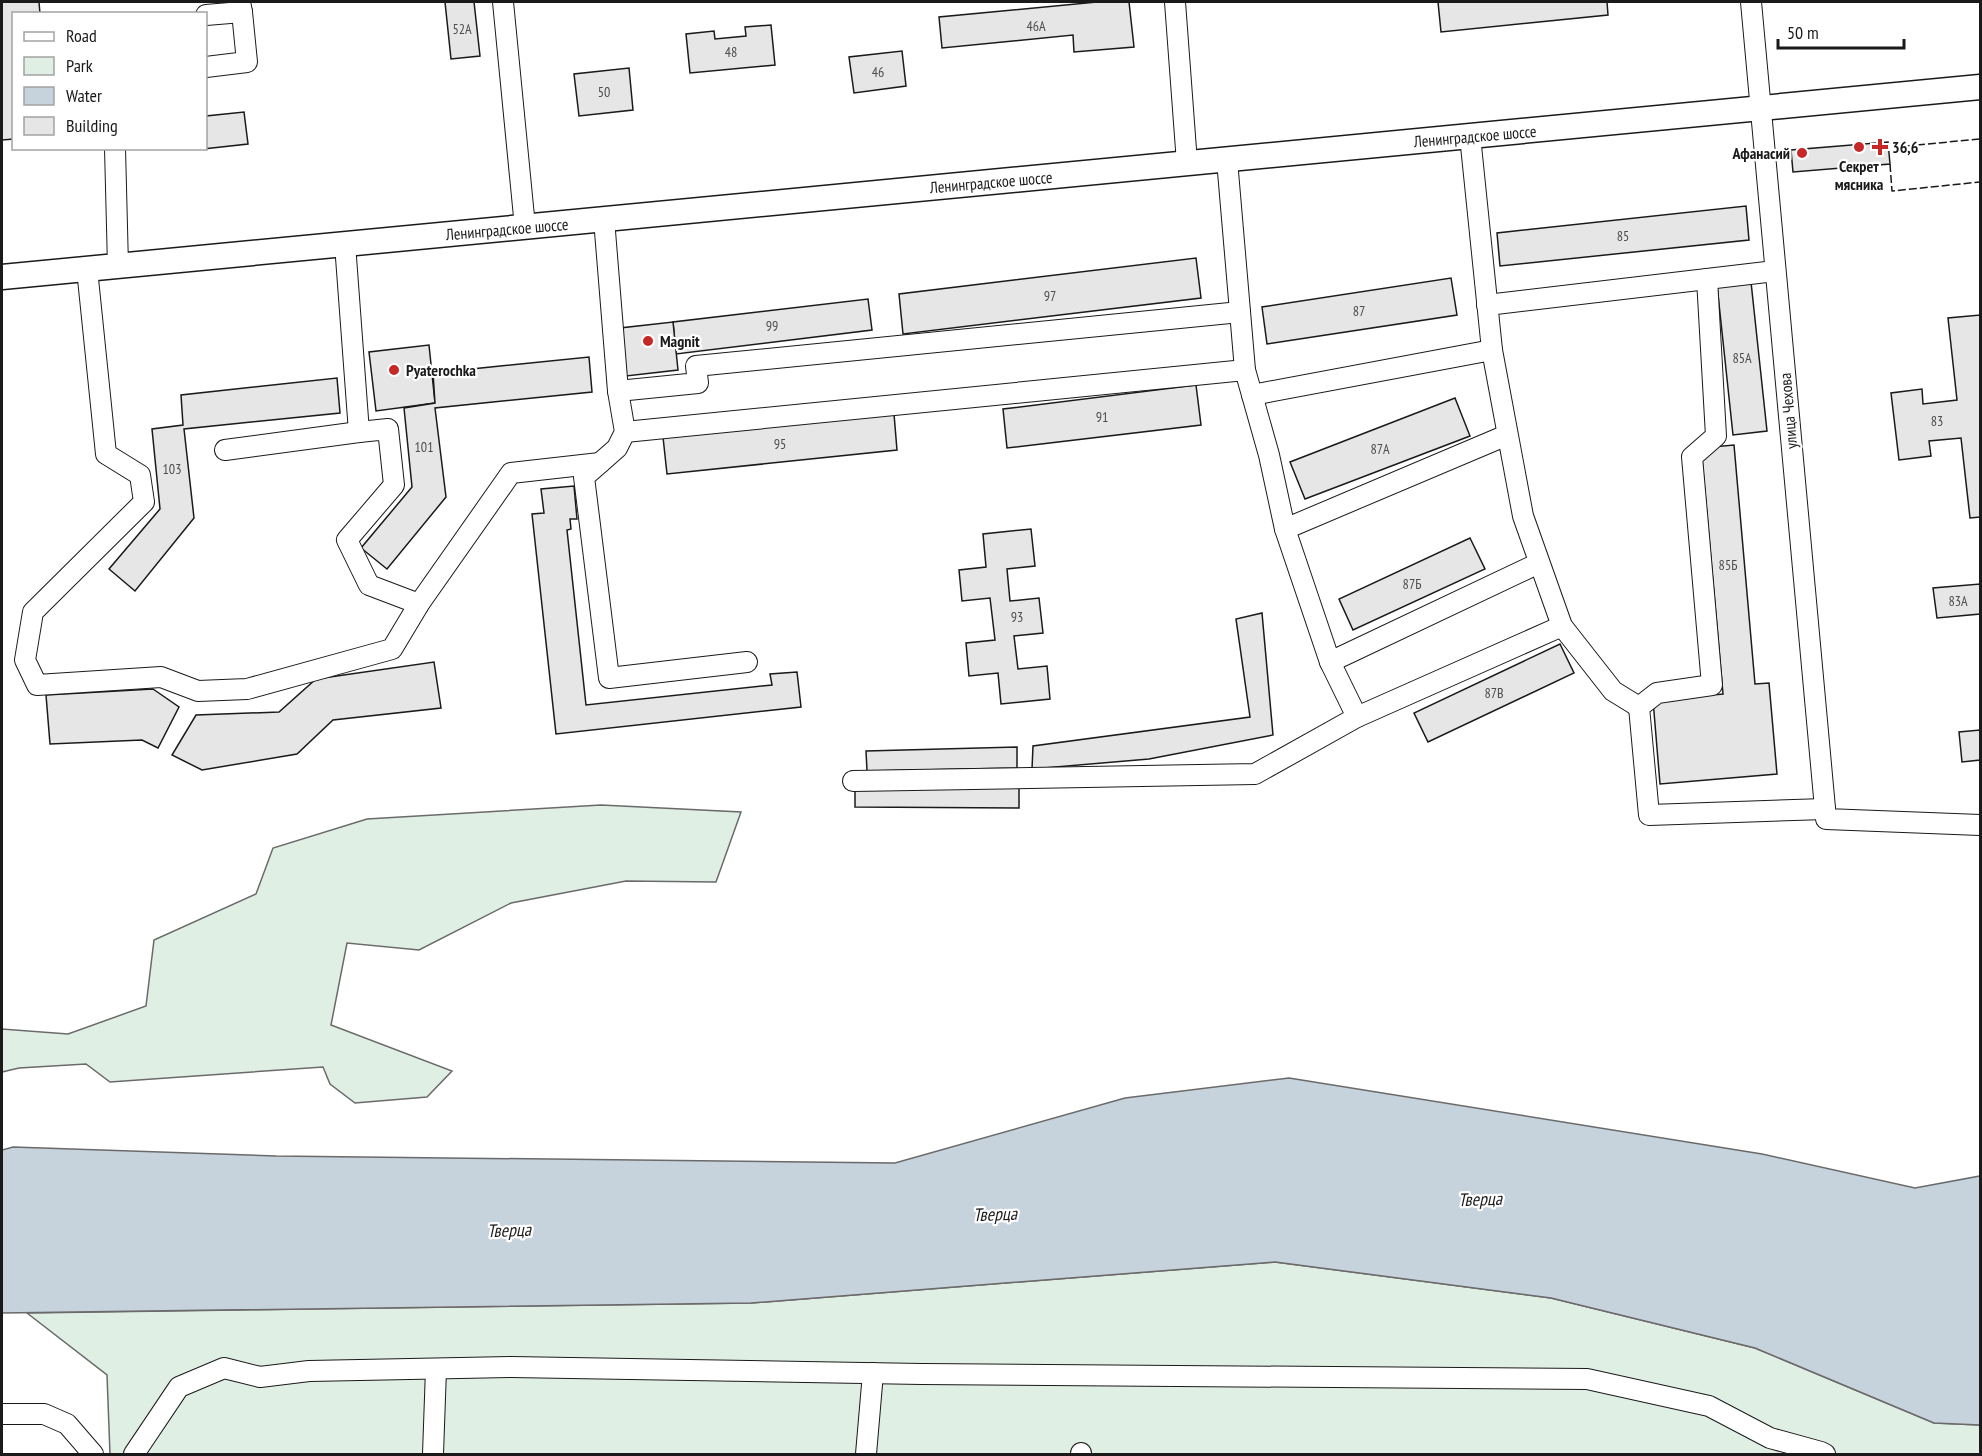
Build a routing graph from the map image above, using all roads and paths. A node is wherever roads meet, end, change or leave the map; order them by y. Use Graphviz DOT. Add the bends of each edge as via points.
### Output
graph roads {
  1 [pos="502,2"];
  2 [pos="1175,2"];
  3 [pos="1751,2"];
  4 [pos="241,7"];
  5 [pos="207,15"];
  6 [pos="207,67"];
  7 [pos="1980,87"];
  8 [pos="1760,109"];
  9 [pos="1470,136"];
  10 [pos="116,150"];
  11 [pos="1227,160"];
  12 [pos="1187,163"];
  13 [pos="604,219"];
  14 [pos="525,227"];
  15 [pos="345,244"];
  16 [pos="118,266"];
  17 [pos="87,269"];
  18 [pos="1775,272"];
  19 [pos="2,277"];
  20 [pos="1707,279"];
  21 [pos="1486,305"];
  22 [pos="1239,312"];
  23 [pos="1492,350"];
  24 [pos="1245,370"];
  25 [pos="618,391"];
  26 [pos="1252,395"];
  27 [pos="359,432"];
  28 [pos="625,432"];
  29 [pos="1508,435"];
  30 [pos="225,450"];
  31 [pos="600,463"];
  32 [pos="1285,530"];
  33 [pos="1539,563"];
  34 [pos="420,604"];
  35 [pos="1562,626"];
  36 [pos="747,662"];
  37 [pos="1330,662"];
  38 [pos="1639,707"];
  39 [pos="1357,717"];
  40 [pos="853,781"];
  41 [pos="1826,814"];
  42 [pos="1980,825"];
  43 [pos="436,1369"];
  44 [pos="873,1373"];
  45 [pos="2,1414"];
  46 [pos="93,1455"];
  47 [pos="134,1455"];
  48 [pos="433,1455"];
  49 [pos="866,1455"];
  50 [pos="1825,1455"];
  1 -- 14 [label="street"];
  2 -- 12 [label="street"];
  3 -- 8 [label="street, улица Чехова"];
  4 -- 5 [label="street"];
  4 -- 6 [label="street" via="247,62"];
  7 -- 8 [label="main road, Ленинградское шоссе"];
  8 -- 9 [label="main road, Ленинградское шоссе"];
  8 -- 18 [label="street, улица Чехова"];
  9 -- 11 [label="main road, Ленинградское шоссе"];
  9 -- 21 [label="street"];
  10 -- 16 [label="street"];
  11 -- 12 [label="main road, Ленинградское шоссе"];
  11 -- 22 [label="street"];
  12 -- 13 [label="main road, Ленинградское шоссе"];
  13 -- 14 [label="main road, Ленинградское шоссе"];
  13 -- 25 [label="street"];
  14 -- 15 [label="main road, Ленинградское шоссе"];
  15 -- 16 [label="main road, Ленинградское шоссе"];
  15 -- 27 [label="street"];
  16 -- 17 [label="main road, Ленинградское шоссе"];
  17 -- 19 [label="main road, Ленинградское шоссе"];
  17 -- 34 [label="street" via="106,454 140,475 144,502 33,612 25,660 37,685 161,676 198,691 247,689 392,649"];
  18 -- 20 [label="street"];
  18 -- 41 [label="street, улица Чехова"];
  20 -- 21 [label="street"];
  20 -- 38 [label="street" via="1716,436 1692,457 1712,685 1657,693"];
  21 -- 23 [label="street"];
  22 -- 24 [label="street"];
  22 -- 25 [label="street" via="696,366 698,383"];
  23 -- 26 [label="street"];
  23 -- 29 [label="street"];
  24 -- 26 [label="street"];
  24 -- 28 [label="street"];
  25 -- 28 [label="street"];
  26 -- 32 [label="street"];
  27 -- 30 [label="street"];
  27 -- 34 [label="street" via="388,429 394,484 347,540 369,585"];
  28 -- 31 [label="street" via="617,448"];
  29 -- 32 [label="street"];
  29 -- 33 [label="street" via="1523,516"];
  31 -- 34 [label="street" via="511,473"];
  31 -- 36 [label="street" via="584,477 609,678"];
  32 -- 37 [label="street"];
  33 -- 35 [label="street"];
  33 -- 37 [label="street"];
  35 -- 38 [label="street" via="1613,691"];
  35 -- 39 [label="street"];
  37 -- 39 [label="street"];
  38 -- 41 [label="street" via="1649,815"];
  39 -- 40 [label="street" via="1256,774"];
  41 -- 42 [label="street"];
  43 -- 44 [label="street"];
  43 -- 47 [label="street" via="309,1371 260,1377 224,1368 179,1387"];
  43 -- 48 [label="street"];
  44 -- 49 [label="street"];
  44 -- 50 [label="street" via="1587,1379 1708,1406 1770,1438"];
  45 -- 46 [label="street" via="44,1414 67,1424"];
}
